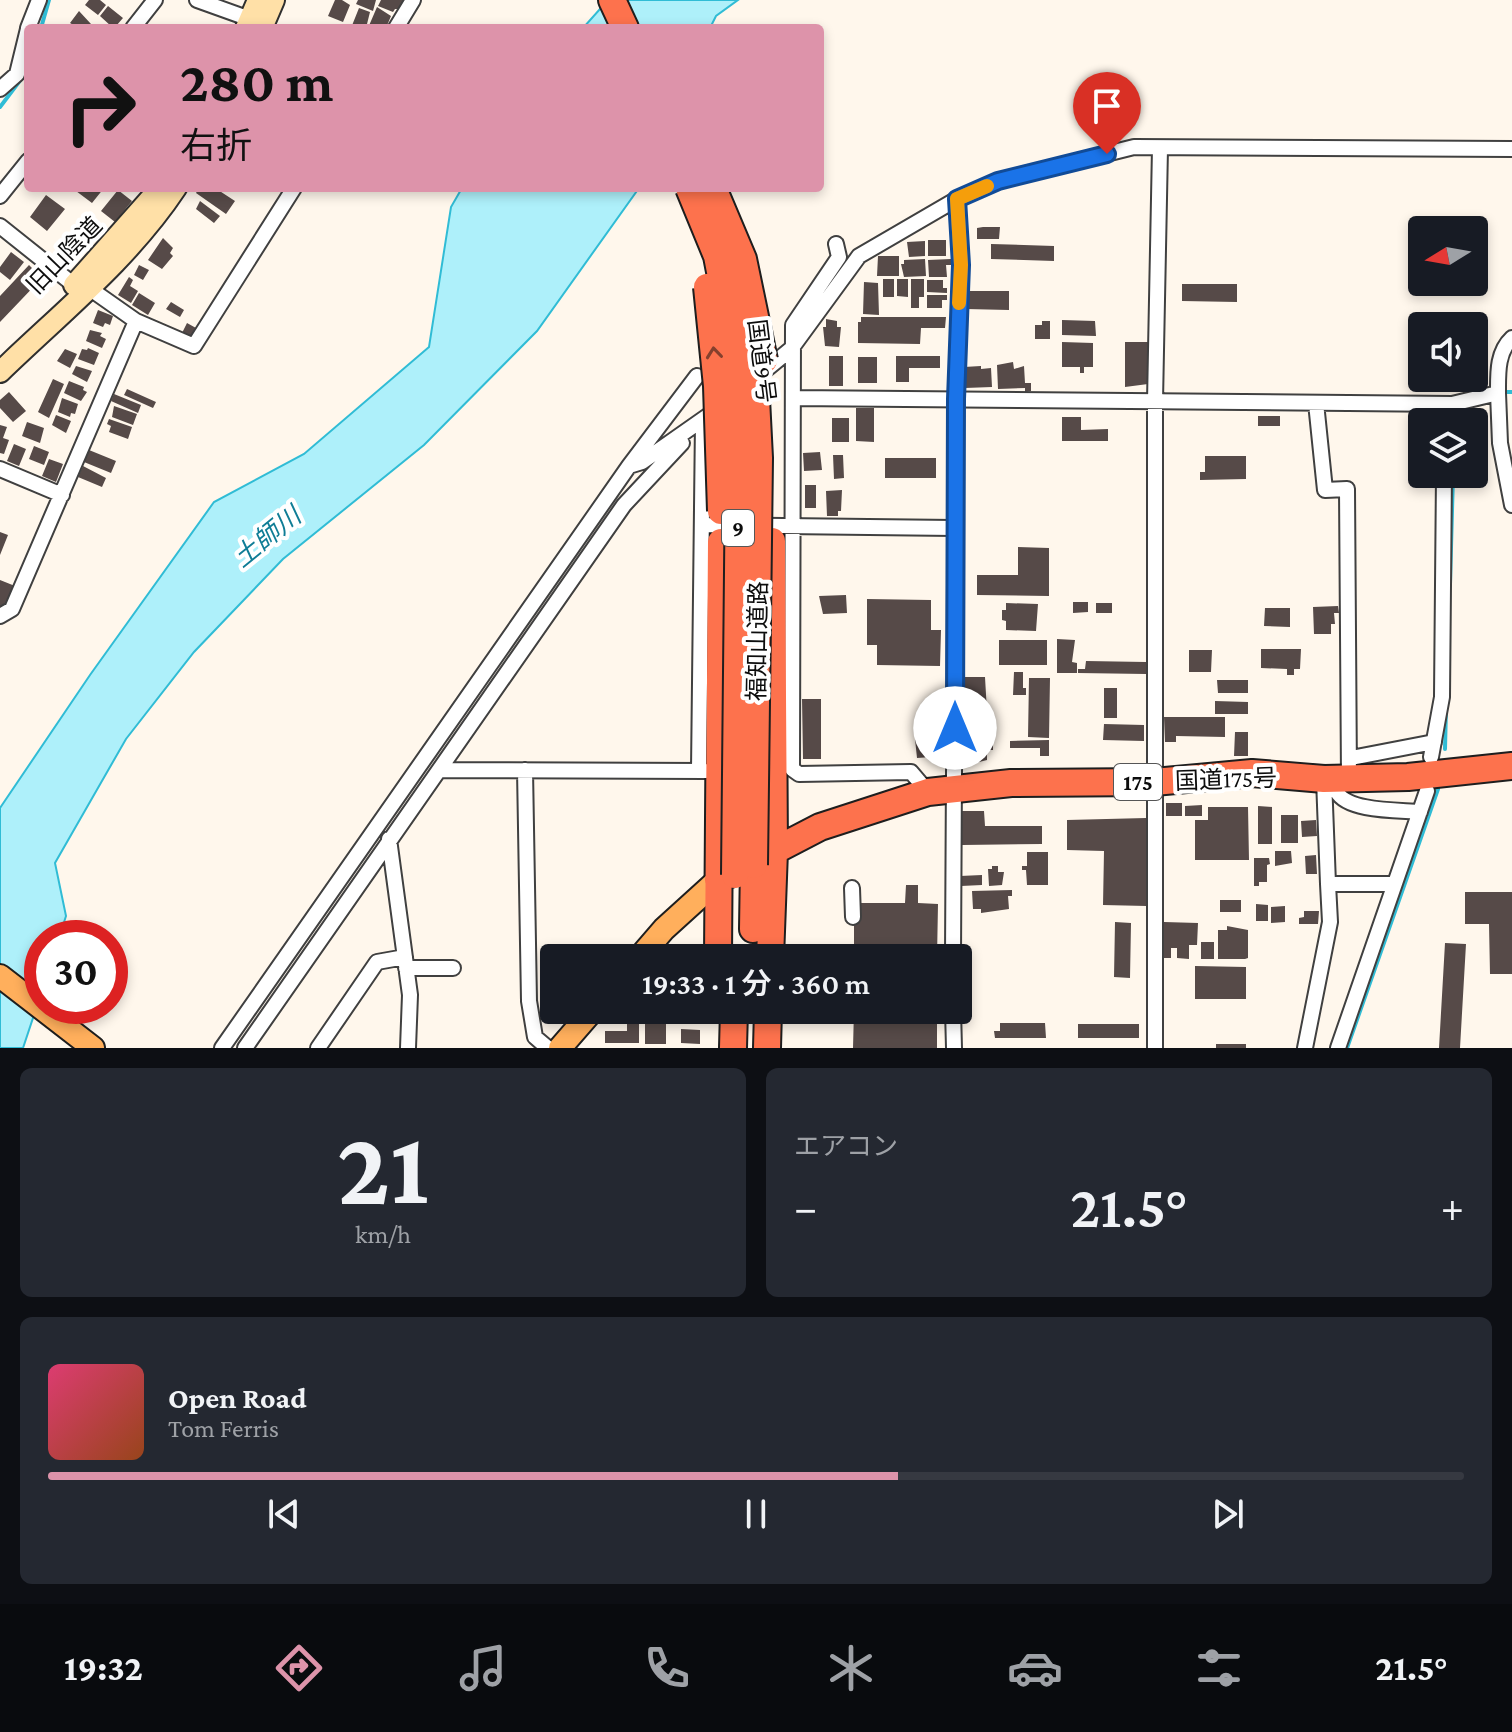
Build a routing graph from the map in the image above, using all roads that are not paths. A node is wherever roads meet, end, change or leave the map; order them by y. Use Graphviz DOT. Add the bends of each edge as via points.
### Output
graph roads {
  1 [pos="39,0"];
  2 [pos="155,0"];
  3 [pos="197,0"];
  4 [pos="274,0"];
  5 [pos="413,0"];
  6 [pos="602,0"];
  7 [pos="612,0"];
  8 [pos="254,19"];
  9 [pos="30,24"];
  10 [pos="136,24"];
  11 [pos="398,24"];
  12 [pos="613,24"];
  13 [pos="623,24"];
  14 [pos="24,45"];
  15 [pos="0,89"];
  16 [pos="1160,148"];
  17 [pos="1512,149"];
  18 [pos="24,166"];
  19 [pos="157,192"];
  20 [pos="173,192"];
  21 [pos="291,192"];
  22 [pos="677,192"];
  23 [pos="691,192"];
  24 [pos="704,192"];
  25 [pos="715,192"];
  26 [pos="0,196"];
  27 [pos="957,199"];
  28 [pos="0,226"];
  29 [pos="836,244"];
  30 [pos="82,286"];
  31 [pos="136,321"];
  32 [pos="1512,338"];
  33 [pos="791,349"];
  34 [pos="0,353"];
  35 [pos="0,372"];
  36 [pos="697,376"];
  37 [pos="1498,393"];
  38 [pos="794,398"];
  39 [pos="956,399"];
  40 [pos="1155,401"];
  41 [pos="1316,403"];
  42 [pos="1452,404"];
  43 [pos="1451,408"];
  44 [pos="703,421"];
  45 [pos="629,466"];
  46 [pos="0,469"];
  47 [pos="1444,488"];
  48 [pos="62,495"];
  49 [pos="1512,505"];
  50 [pos="794,526"];
  51 [pos="954,528"];
  52 [pos="711,534"];
  53 [pos="0,616"];
  54 [pos="1512,766"];
  55 [pos="439,770"];
  56 [pos="525,770"];
  57 [pos="709,771"];
  58 [pos="1340,774"];
  59 [pos="1154,782"];
  60 [pos="940,790"];
  61 [pos="1427,791"];
  62 [pos="1420,812"];
  63 [pos="389,839"];
  64 [pos="774,851"];
  65 [pos="718,880"];
  66 [pos="1328,884"];
  67 [pos="1394,884"];
  68 [pos="852,888"];
  69 [pos="853,917"];
  70 [pos="651,944"];
  71 [pos="718,944"];
  72 [pos="734,944"];
  73 [pos="753,944"];
  74 [pos="771,944"];
  75 [pos="952,944"];
  76 [pos="406,963"];
  77 [pos="453,968"];
  78 [pos="0,976"];
  79 [pos="581,1024"];
  80 [pos="717,1024"];
  81 [pos="734,1024"];
  82 [pos="752,1024"];
  83 [pos="768,1024"];
  84 [pos="953,1024"];
  85 [pos="93,1048"];
  86 [pos="222,1048"];
  87 [pos="245,1048"];
  88 [pos="318,1048"];
  89 [pos="408,1048"];
  90 [pos="548,1048"];
  91 [pos="560,1048"];
  92 [pos="717,1048"];
  93 [pos="733,1048"];
  94 [pos="752,1048"];
  95 [pos="767,1048"];
  96 [pos="954,1048"];
  97 [pos="1155,1048"];
  98 [pos="1305,1048"];
  99 [pos="1338,1048"];
  1 -- 9 [label="street"];
  2 -- 10 [label="street"];
  3 -- 8 [label="street"];
  4 -- 8 [label="street"];
  5 -- 11 [label="street"];
  6 -- 12 [label="highway"];
  7 -- 13 [label="highway"];
  14 -- 15 [label="street" via="17,74"];
  16 -- 17 [label="street"];
  16 -- 27 [label="street" via="1134,147 1052,166"];
  16 -- 40 [label="street"];
  18 -- 26 [label="street"];
  19 -- 30 [label="street, 旧山陰道"];
  20 -- 30 [label="street" via="159,214"];
  21 -- 31 [label="street" via="194,346"];
  52 -- 22 [label="highway, 9, one-way, bridge" via="717,386 708,296 699,246"];
  23 -- 72 [label="highway, 福知山道路 / 9, bridge" via="717,256 736,378"];
  24 -- 73 [label="highway, 福知山道路 / 9, bridge" via="730,254 755,379 759,458"];
  25 -- 64 [label="highway, 国道9号 / 9, bridge" via="743,259 768,389"];
  27 -- 33 [label="street" via="859,256"];
  27 -- 39 [label="street" via="961,265"];
  28 -- 30 [label="street"];
  29 -- 33 [label="street" via="839,257 793,325"];
  30 -- 31 [label="street"];
  30 -- 34 [label="street, 旧山陰道"];
  30 -- 35 [label="street"];
  31 -- 48 [label="street"];
  32 -- 37 [label="street" via="1498,366"];
  33 -- 38 [label="street"];
  33 -- 44 [label="street"];
  36 -- 45 [label="street"];
  37 -- 42 [label="street"];
  37 -- 49 [label="street" via="1500,443"];
  38 -- 39 [label="street"];
  38 -- 50 [label="street"];
  39 -- 40 [label="street"];
  39 -- 51 [label="street"];
  40 -- 41 [label="street"];
  40 -- 59 [label="street"];
  41 -- 42 [label="street"];
  41 -- 58 [label="street" via="1325,490 1347,489"];
  42 -- 43 [label="street"];
  44 -- 45 [label="street"];
  44 -- 52 [label="street"];
  44 -- 55 [label="street" via="624,505"];
  45 -- 86 [label="street"];
  46 -- 48 [label="street"];
  47 -- 58 [label="street" via="1442,697 1433,749"];
  48 -- 53 [label="street" via="12,609"];
  50 -- 51 [label="street"];
  50 -- 52 [label="street"];
  50 -- 60 [label="street" via="792,769 799,774 911,772"];
  51 -- 60 [label="street" via="955,756"];
  52 -- 57 [label="highway, 9"];
  54 -- 58 [label="highway, 国道175号 / 175" via="1432,776"];
  55 -- 56 [label="street"];
  55 -- 63 [label="street"];
  56 -- 57 [label="street"];
  56 -- 90 [label="street" via="529,1001 535,1037"];
  57 -- 65 [label="highway, 9" via="720,846"];
  58 -- 59 [label="highway, 国道175号 / 175" via="1252,773"];
  58 -- 62 [label="street" via="1337,792 1346,801"];
  58 -- 66 [label="street"];
  59 -- 60 [label="highway, 国道175号 / 175" via="1011,783"];
  59 -- 97 [label="street"];
  60 -- 64 [label="highway, 国道175号 / 175" via="855,813"];
  60 -- 75 [label="street"];
  61 -- 62 [label="street"];
  62 -- 67 [label="street"];
  63 -- 76 [label="street"];
  63 -- 87 [label="street"];
  64 -- 65 [label="highway, 国道175号 / 175"];
  64 -- 74 [label="highway, 9"];
  65 -- 70 [label="main road"];
  65 -- 71 [label="highway, 9"];
  66 -- 67 [label="street"];
  66 -- 98 [label="street" via="1330,922"];
  67 -- 99 [label="street"];
  68 -- 69 [label="street"];
  76 -- 77 [label="street"];
  76 -- 88 [label="street" via="377,962"];
  76 -- 89 [label="street"];
  78 -- 85 [label="main road"];
  79 -- 91 [label="main road"];
  80 -- 92 [label="highway"];
  81 -- 93 [label="highway"];
  82 -- 94 [label="highway"];
  83 -- 95 [label="highway"];
  84 -- 96 [label="street"];
}
